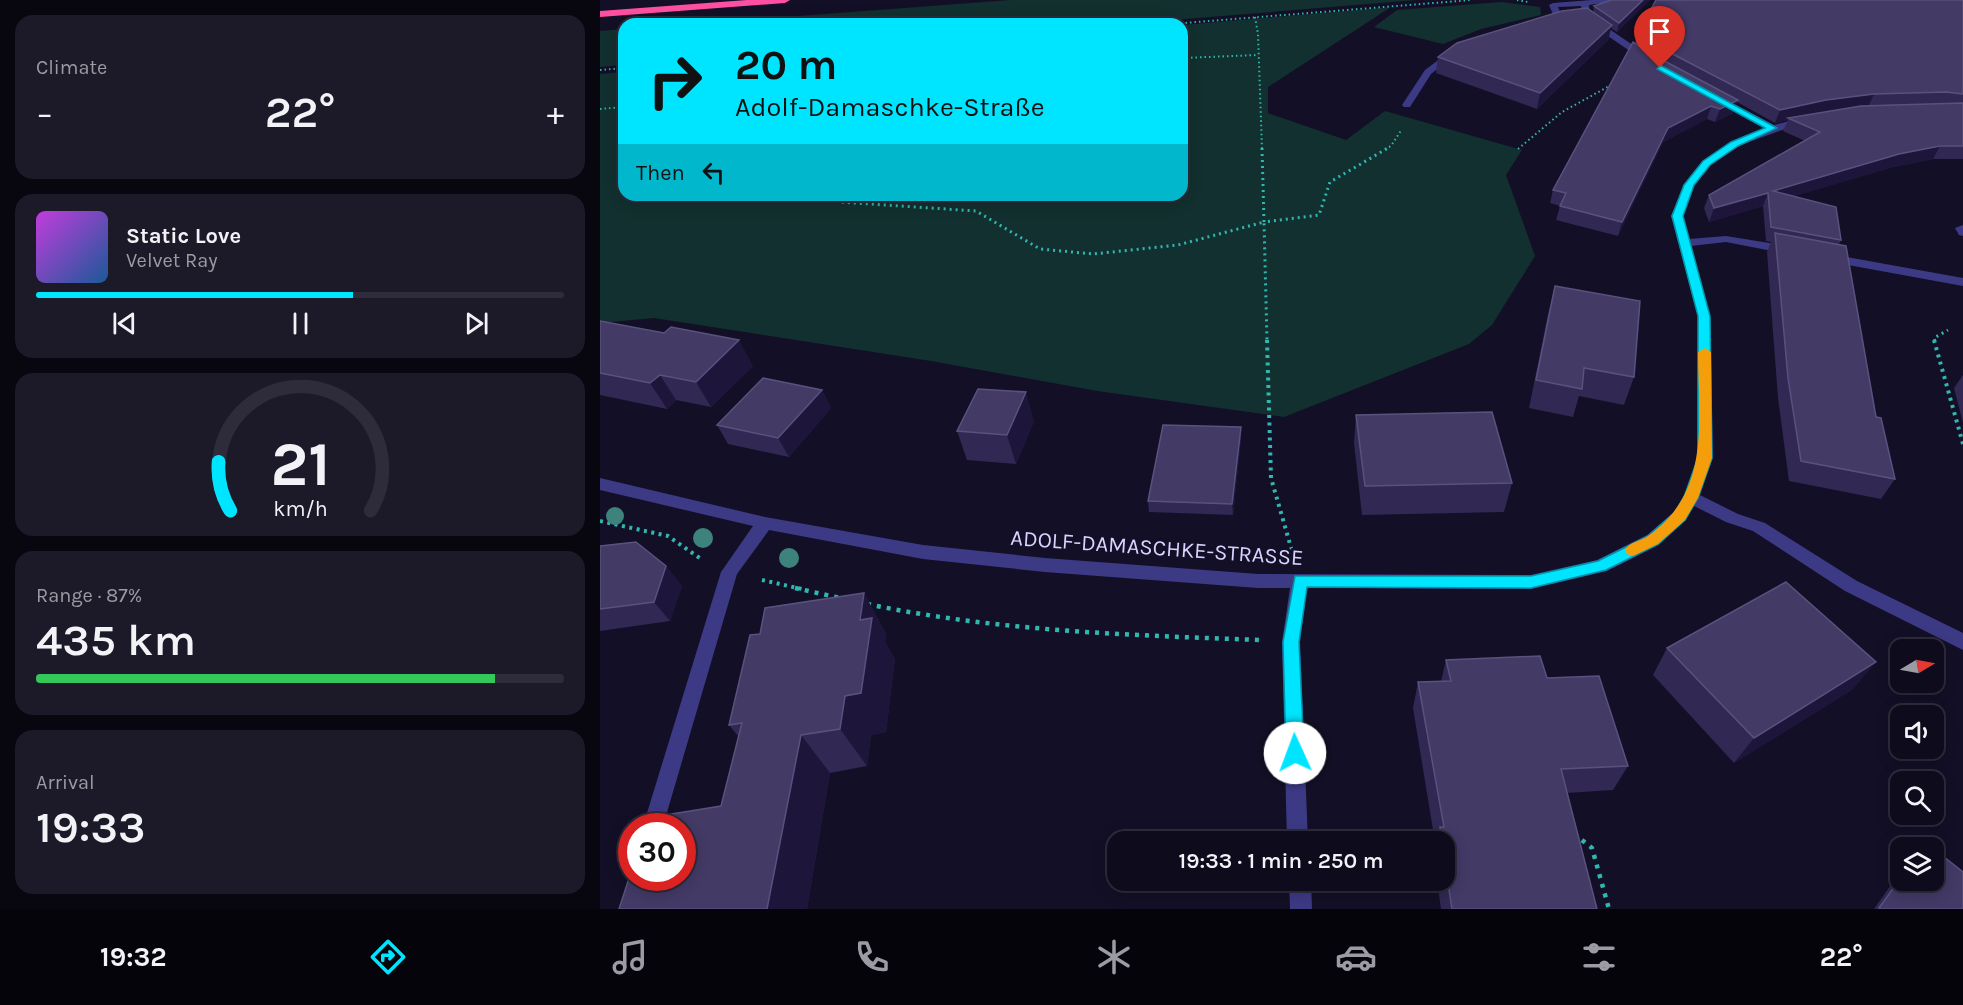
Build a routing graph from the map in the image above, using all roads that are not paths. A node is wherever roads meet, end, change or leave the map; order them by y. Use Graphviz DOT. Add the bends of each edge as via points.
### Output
graph roads {
  1 [pos="784,0"];
  2 [pos="1619,0"];
  3 [pos="1585,3"];
  4 [pos="600,14"];
  5 [pos="1573,18"];
  6 [pos="1548,21"];
  7 [pos="1461,48"];
  8 [pos="1660,68"];
  9 [pos="1711,95"];
  10 [pos="1407,105"];
  11 [pos="1819,116"];
  12 [pos="1773,128"];
  13 [pos="1684,243"];
  14 [pos="1963,282"];
  15 [pos="600,484"];
  16 [pos="1691,498"];
  17 [pos="765,523"];
  18 [pos="1300,581"];
  19 [pos="1963,642"];
  20 [pos="657,813"];
  21 [pos="1299,831"];
  22 [pos="1300,891"];
  23 [pos="1301,909"];
  1 -- 4 [label="highway"];
  2 -- 3 [label="street"];
  3 -- 5 [label="street"];
  3 -- 5 [label="street" via="1553,5"];
  5 -- 6 [label="street"];
  5 -- 8 [label="street"];
  7 -- 10 [label="street" via="1428,72"];
  9 -- 12 [label="street"];
  11 -- 12 [label="street, ADOLF-DAMASCHKE-STRASSE"];
  12 -- 13 [label="street, ADOLF-DAMASCHKE-STRASSE" via="1734,144 1707,163 1689,185 1677,216"];
  13 -- 14 [label="street" via="1726,239"];
  13 -- 16 [label="street, ADOLF-DAMASCHKE-STRASSE" via="1704,316 1705,458"];
  15 -- 17 [label="street, ADOLF-DAMASCHKE-STRASSE"];
  16 -- 18 [label="street, ADOLF-DAMASCHKE-STRASSE" via="1680,516 1653,540 1601,566 1531,582"];
  16 -- 19 [label="street" via="1759,527 1851,586"];
  17 -- 18 [label="street, ADOLF-DAMASCHKE-STRASSE" via="923,552 1258,581"];
  17 -- 20 [label="street" via="729,572"];
  18 -- 21 [label="street" via="1291,642"];
  22 -- 23 [label="street"];
}
